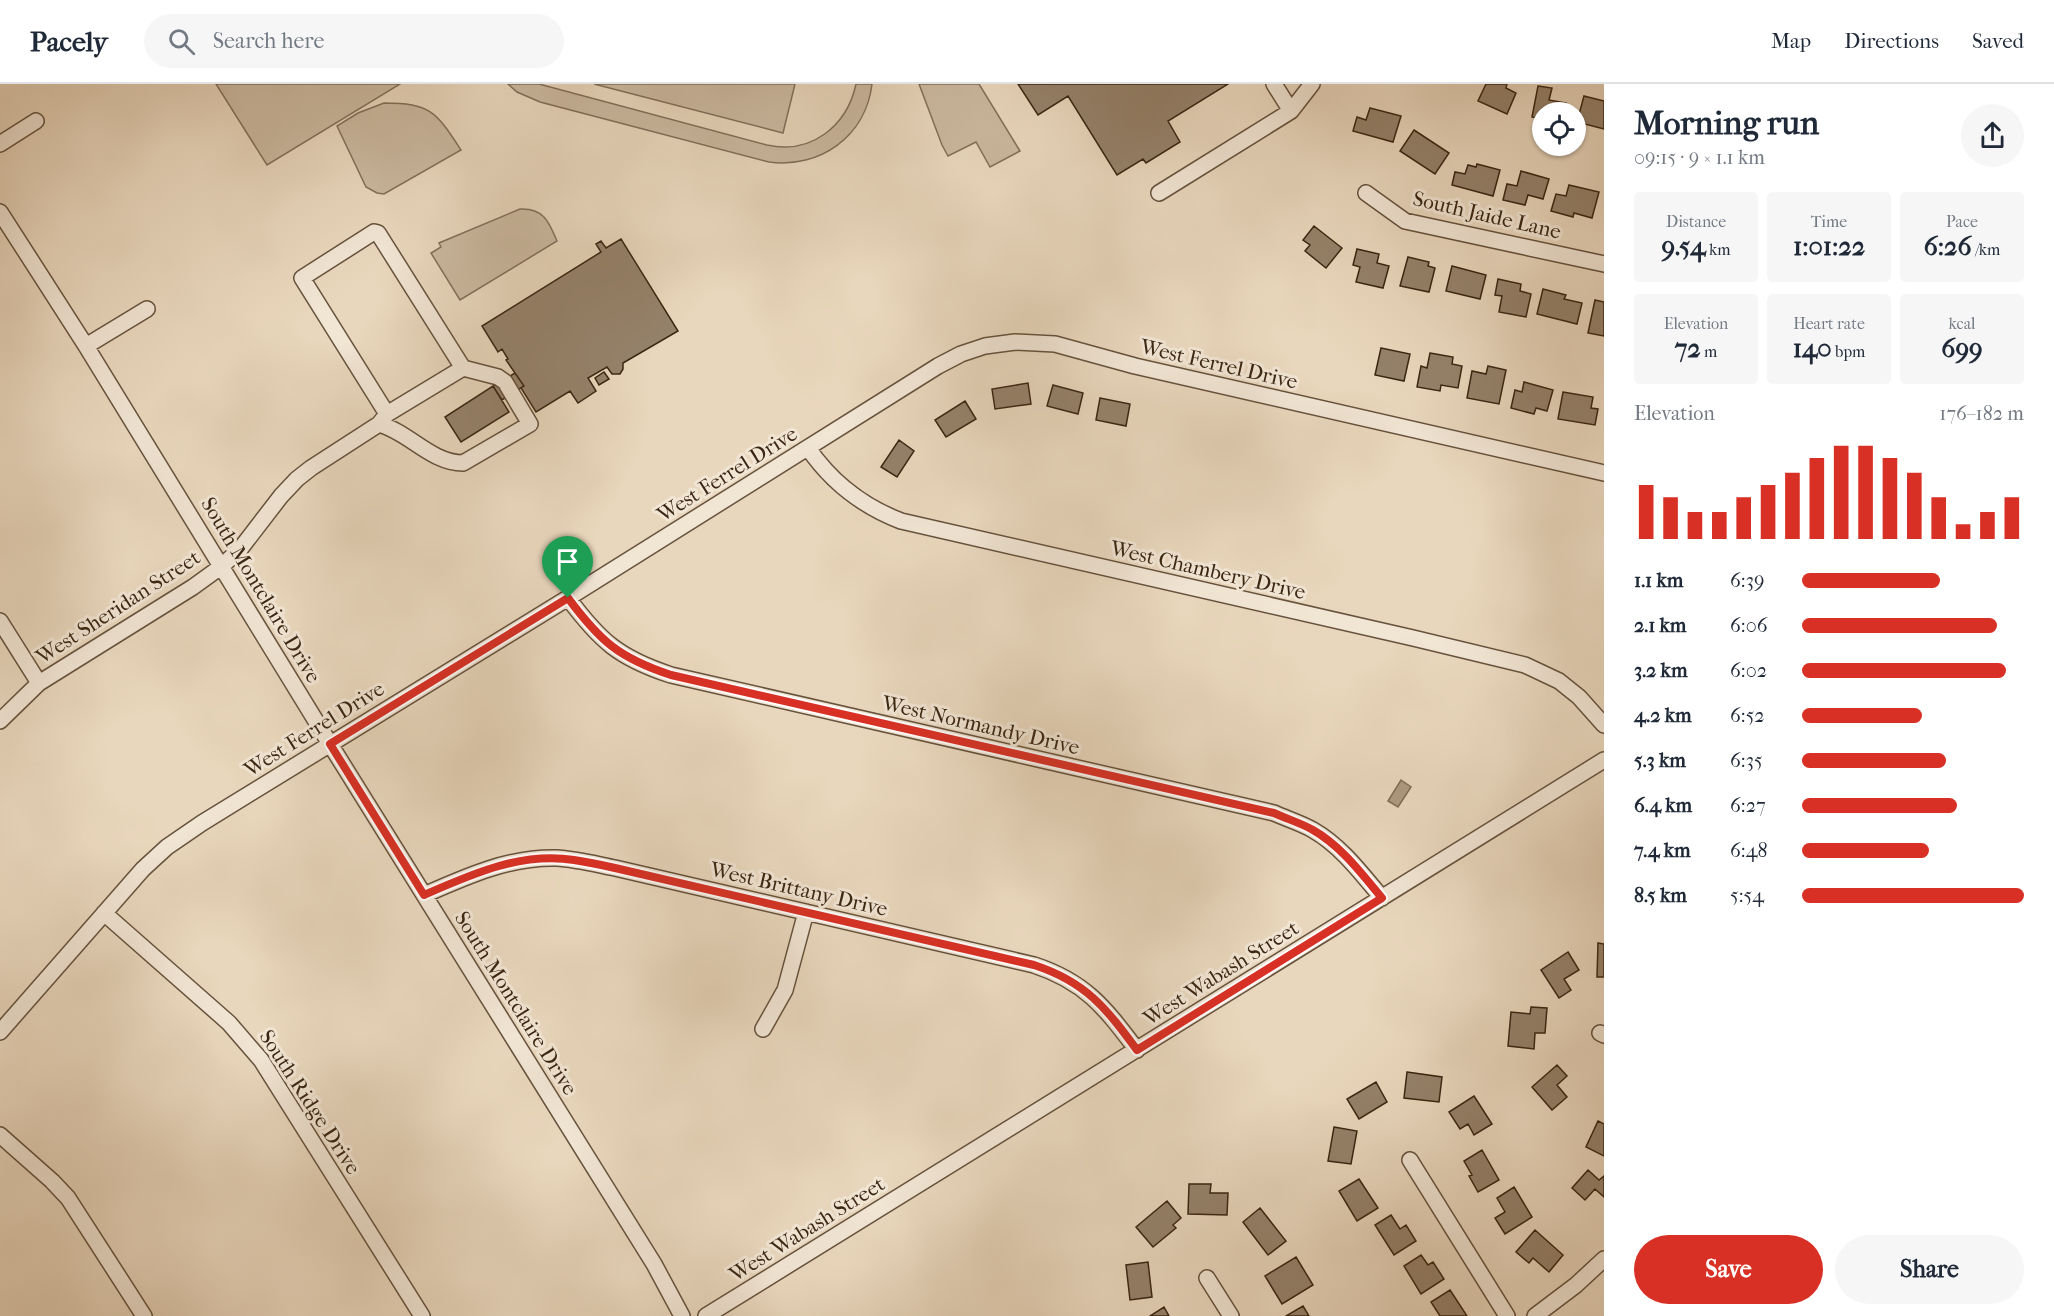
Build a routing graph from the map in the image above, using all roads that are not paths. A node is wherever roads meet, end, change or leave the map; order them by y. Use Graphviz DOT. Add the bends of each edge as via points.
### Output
graph roads {
  1 [pos="1274,84"];
  2 [pos="1312,84"];
  3 [pos="1291,111"];
  4 [pos="36,121"];
  5 [pos="0,144"];
  6 [pos="1159,193"];
  7 [pos="1366,193"];
  8 [pos="0,212"];
  9 [pos="1604,264"];
  10 [pos="147,309"];
  11 [pos="86,346"];
  12 [pos="463,368"];
  13 [pos="383,419"];
  14 [pos="808,448"];
  15 [pos="1604,473"];
  16 [pos="222,566"];
  17 [pos="568,598"];
  18 [pos="0,621"];
  19 [pos="39,683"];
  20 [pos="0,721"];
  21 [pos="1604,725"];
  22 [pos="330,744"];
  23 [pos="1604,760"];
  24 [pos="424,895"];
  25 [pos="1382,898"];
  26 [pos="806,912"];
  27 [pos="104,913"];
  28 [pos="763,1029"];
  29 [pos="0,1032"];
  30 [pos="1137,1050"];
  31 [pos="0,1135"];
  32 [pos="1410,1160"];
  33 [pos="1604,1259"];
  34 [pos="1208,1278"];
  35 [pos="144,1316"];
  36 [pos="422,1316"];
  37 [pos="682,1316"];
  38 [pos="706,1316"];
  39 [pos="1231,1316"];
  40 [pos="1507,1316"];
  41 [pos="1535,1316"];
  1 -- 3 [label="street"];
  2 -- 3 [label="street"];
  3 -- 6 [label="street"];
  4 -- 5 [label="street"];
  7 -- 9 [label="street, South Jaide Lane" via="1405,221"];
  8 -- 11 [label="street, South Montclaire Drive"];
  10 -- 11 [label="street"];
  11 -- 16 [label="street, South Montclaire Drive"];
  12 -- 13 [label="street, West Sheridan Street"];
  12 -- 13 [label="street" via="505,382 530,424 463,463 451,463 414,444"];
  12 -- 13 [label="street" via="374,232 302,278"];
  13 -- 16 [label="street, West Sheridan Street" via="297,478"];
  14 -- 15 [label="street, West Ferrel Drive" via="960,354 985,346 1029,341"];
  14 -- 17 [label="street, West Ferrel Drive"];
  14 -- 21 [label="street, West Chambery Drive" via="841,487 873,509 901,521 1517,663 1559,681"];
  16 -- 19 [label="street, West Sheridan Street"];
  16 -- 22 [label="street, South Montclaire Drive"];
  17 -- 22 [label="street, West Ferrel Drive"];
  17 -- 25 [label="street, West Normandy Drive" via="605,642 638,663 671,675 1274,813 1325,838 1347,856"];
  18 -- 19 [label="street"];
  19 -- 20 [label="street, West Sheridan Street"];
  22 -- 24 [label="street, South Montclaire Drive"];
  22 -- 27 [label="street, West Ferrel Drive" via="167,847"];
  23 -- 25 [label="street, West Wabash Street"];
  24 -- 26 [label="street, West Brittany Drive" via="507,863 558,858"];
  24 -- 37 [label="street, South Montclaire Drive" via="648,1254"];
  25 -- 30 [label="street, West Wabash Street"];
  26 -- 28 [label="street" via="786,990"];
  26 -- 30 [label="street, West Brittany Drive" via="1052,971 1106,1008"];
  27 -- 29 [label="street, West Ferrel Drive"];
  27 -- 36 [label="street, South Ridge Drive" via="229,1023 261,1059"];
  30 -- 38 [label="street, West Wabash Street"];
  31 -- 35 [label="street" via="68,1198"];
  32 -- 40 [label="street"];
  33 -- 41 [label="street"];
  34 -- 39 [label="street"];
}
